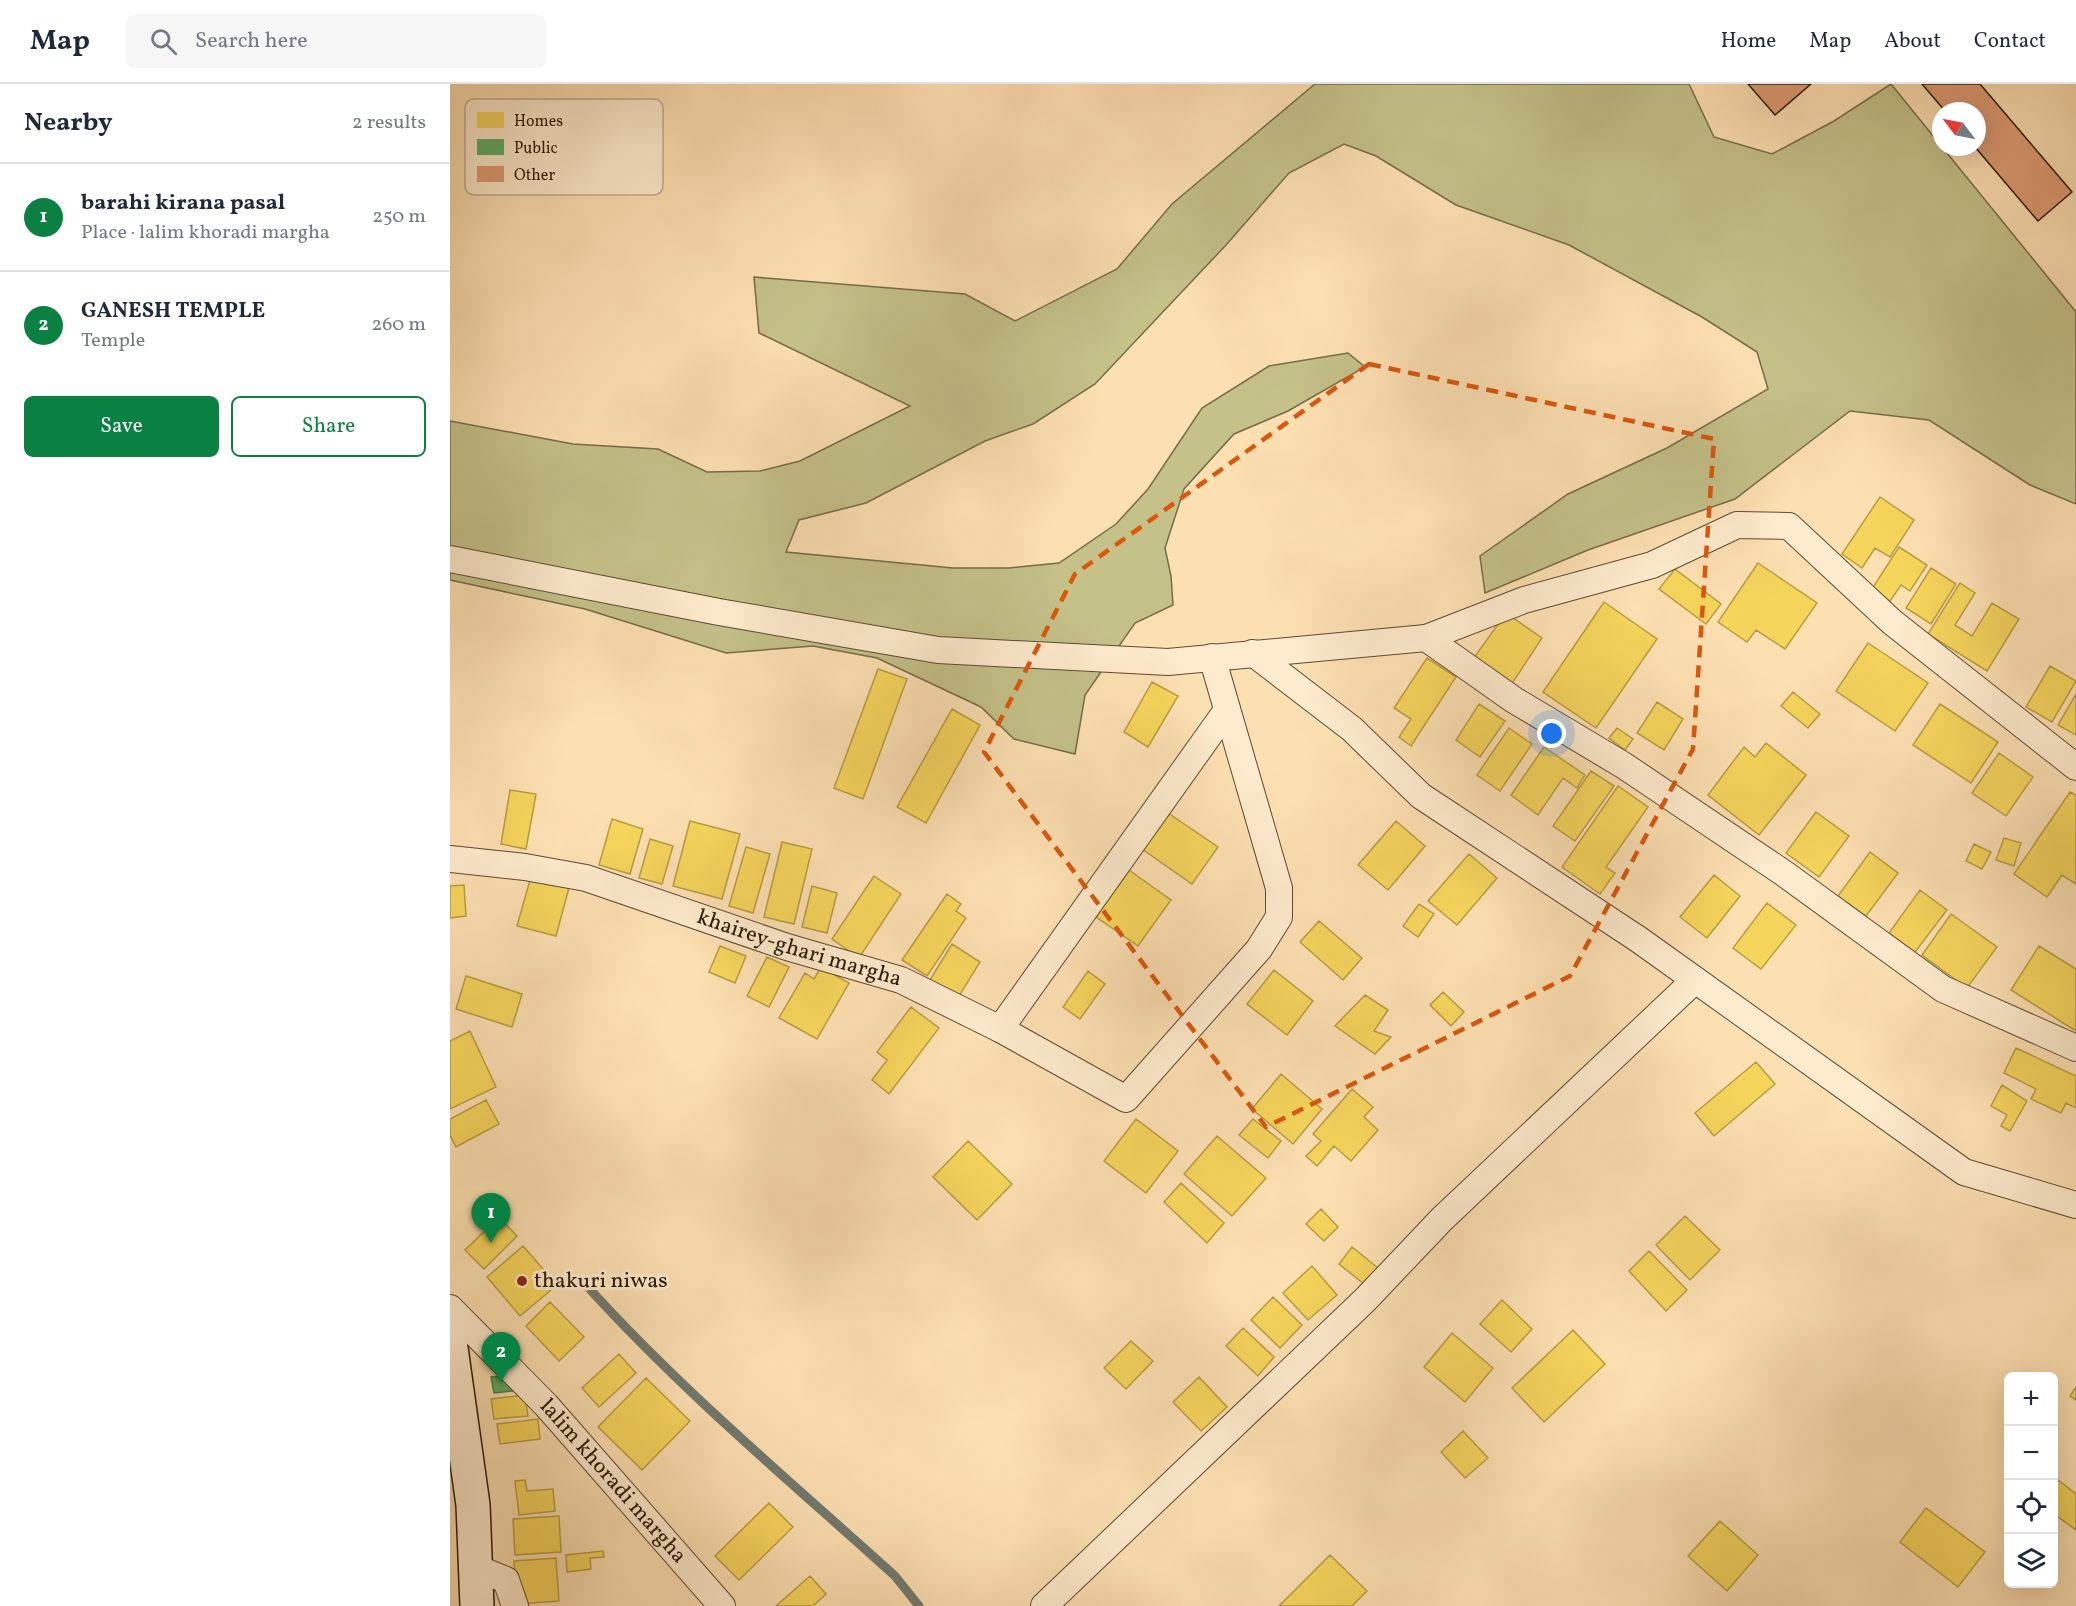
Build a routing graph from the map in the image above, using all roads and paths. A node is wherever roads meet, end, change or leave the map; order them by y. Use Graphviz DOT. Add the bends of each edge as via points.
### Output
graph roads {
  1 [pos="450,559"];
  2 [pos="1426,638"];
  3 [pos="1253,653"];
  4 [pos="1212,657"];
  5 [pos="1227,710"];
  6 [pos="2076,767"];
  7 [pos="450,859"];
  8 [pos="1695,980"];
  9 [pos="1000,1029"];
  10 [pos="2076,1048"];
  11 [pos="2076,1205"];
  12 [pos="450,1308"];
  13 [pos="450,1341"];
  14 [pos="474,1567"];
  15 [pos="477,1606"];
  16 [pos="515,1606"];
  17 [pos="722,1606"];
  18 [pos="1044,1606"];
  1 -- 4 [label="street" via="938,650 1168,662"];
  2 -- 3 [label="street"];
  2 -- 6 [label="street" via="1524,600 1652,565 1737,525 1789,526 1892,622"];
  2 -- 10 [label="street" via="1514,700 1623,765 1775,867 1943,989"];
  3 -- 4 [label="street"];
  3 -- 8 [label="street" via="1352,729 1421,796"];
  4 -- 5 [label="street"];
  5 -- 9 [label="street"];
  5 -- 9 [label="street, khairey-ghari margha" via="1279,888 1279,917 1259,949 1126,1099"];
  7 -- 9 [label="street, khairey-ghari margha" via="586,878 787,947 901,980"];
  8 -- 11 [label="street" via="1964,1172"];
  8 -- 18 [label="street" via="1450,1211 1365,1300"];
  12 -- 17 [label="street, lalim khoradi margha" via="546,1405"];
  13 -- 14 [label="street" via="473,1505"];
  14 -- 15 [label="street"];
  14 -- 16 [label="street" via="506,1580"];
}
